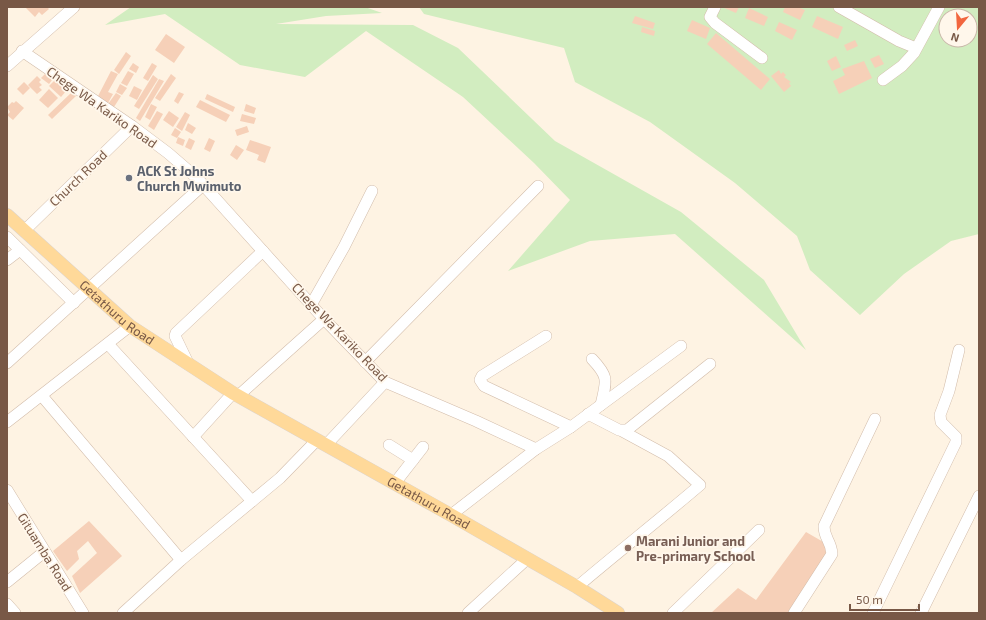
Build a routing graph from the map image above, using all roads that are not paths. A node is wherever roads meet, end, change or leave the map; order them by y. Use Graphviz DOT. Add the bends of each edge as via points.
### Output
graph roads {
  1 [pos="74,7"];
  2 [pos="715,7"];
  3 [pos="840,7"];
  4 [pos="939,7"];
  5 [pos="916,48"];
  6 [pos="22,51"];
  7 [pos="762,58"];
  8 [pos="7,66"];
  9 [pos="883,80"];
  10 [pos="132,126"];
  11 [pos="203,184"];
  12 [pos="538,186"];
  13 [pos="372,191"];
  14 [pos="7,215"];
  15 [pos="24,231"];
  16 [pos="7,238"];
  17 [pos="20,250"];
  18 [pos="263,251"];
  19 [pos="7,260"];
  20 [pos="90,288"];
  21 [pos="74,303"];
  22 [pos="311,305"];
  23 [pos="324,319"];
  24 [pos="130,326"];
  25 [pos="546,336"];
  26 [pos="108,344"];
  27 [pos="681,346"];
  28 [pos="960,350"];
  29 [pos="592,359"];
  30 [pos="365,362"];
  31 [pos="7,363"];
  32 [pos="710,364"];
  33 [pos="189,365"];
  34 [pos="385,382"];
  35 [pos="236,395"];
  36 [pos="42,396"];
  37 [pos="601,405"];
  38 [pos="588,414"];
  39 [pos="875,419"];
  40 [pos="7,422"];
  41 [pos="571,427"];
  42 [pos="622,431"];
  43 [pos="193,437"];
  44 [pos="322,442"];
  45 [pos="389,446"];
  46 [pos="423,447"];
  47 [pos="536,449"];
  48 [pos="413,460"];
  49 [pos="395,483"];
  50 [pos="7,490"];
  51 [pos="979,496"];
  52 [pos="252,501"];
  53 [pos="451,515"];
  54 [pos="759,530"];
  55 [pos="44,552"];
  56 [pos="527,559"];
  57 [pos="181,560"];
  58 [pos="7,582"];
  59 [pos="577,587"];
  60 [pos="7,604"];
  61 [pos="14,613"];
  62 [pos="83,613"];
  63 [pos="123,613"];
  64 [pos="468,613"];
  65 [pos="618,613"];
  66 [pos="673,613"];
  67 [pos="794,613"];
  68 [pos="873,613"];
  69 [pos="921,613"];
  1 -- 6 [label="street"];
  2 -- 7 [label="street" via="710,18"];
  3 -- 5 [label="street"];
  4 -- 5 [label="street"];
  5 -- 9 [label="street" via="902,66"];
  6 -- 8 [label="street"];
  6 -- 10 [label="street, Chege Wa Kariko Road"];
  10 -- 11 [label="street, Chege Wa Kariko Road"];
  10 -- 15 [label="street, Church Road"];
  11 -- 18 [label="street, Chege Wa Kariko Road"];
  11 -- 20 [label="street"];
  12 -- 30 [label="street"];
  13 -- 22 [label="street"];
  14 -- 15 [label="main road, Getathuru Road"];
  15 -- 20 [label="main road, Getathuru Road"];
  16 -- 17 [label="street"];
  17 -- 19 [label="street"];
  17 -- 21 [label="street"];
  18 -- 22 [label="street, Chege Wa Kariko Road"];
  18 -- 33 [label="street" via="176,333 175,336"];
  20 -- 21 [label="street"];
  20 -- 24 [label="main road, Getathuru Road"];
  21 -- 31 [label="street"];
  22 -- 23 [label="street, Chege Wa Kariko Road"];
  23 -- 30 [label="street, Chege Wa Kariko Road"];
  23 -- 35 [label="street"];
  24 -- 26 [label="street"];
  24 -- 33 [label="main road, Getathuru Road"];
  25 -- 41 [label="street" via="482,376 480,380 484,386"];
  26 -- 36 [label="street"];
  26 -- 43 [label="street"];
  27 -- 37 [label="street"];
  28 -- 68 [label="street" via="940,415 941,422 956,437 956,442"];
  29 -- 37 [label="street" via="604,372 606,381"];
  30 -- 34 [label="street, Chege Wa Kariko Road"];
  32 -- 42 [label="street" via="627,430"];
  33 -- 35 [label="main road, Getathuru Road"];
  34 -- 44 [label="street"];
  34 -- 47 [label="street, Chege Wa Kariko Road"];
  35 -- 43 [label="street"];
  35 -- 44 [label="main road, Getathuru Road"];
  36 -- 40 [label="street"];
  36 -- 57 [label="street"];
  37 -- 38 [label="street"];
  38 -- 41 [label="street"];
  38 -- 42 [label="street"];
  39 -- 67 [label="street" via="824,526 824,534 831,544 832,554"];
  41 -- 47 [label="street"];
  42 -- 59 [label="street" via="668,456 700,485"];
  43 -- 52 [label="street"];
  44 -- 49 [label="main road, Getathuru Road"];
  44 -- 52 [label="street"];
  45 -- 48 [label="street"];
  46 -- 48 [label="street"];
  47 -- 53 [label="street"];
  48 -- 49 [label="street"];
  49 -- 53 [label="main road, Getathuru Road"];
  50 -- 55 [label="street, Gituamba Road"];
  51 -- 69 [label="street"];
  52 -- 57 [label="street"];
  53 -- 56 [label="main road, Getathuru Road"];
  54 -- 66 [label="street"];
  55 -- 58 [label="street"];
  55 -- 62 [label="street, Gituamba Road"];
  56 -- 59 [label="main road, Getathuru Road"];
  56 -- 64 [label="street"];
  57 -- 63 [label="street"];
  59 -- 65 [label="main road, Getathuru Road"];
  60 -- 61 [label="street"];
}
